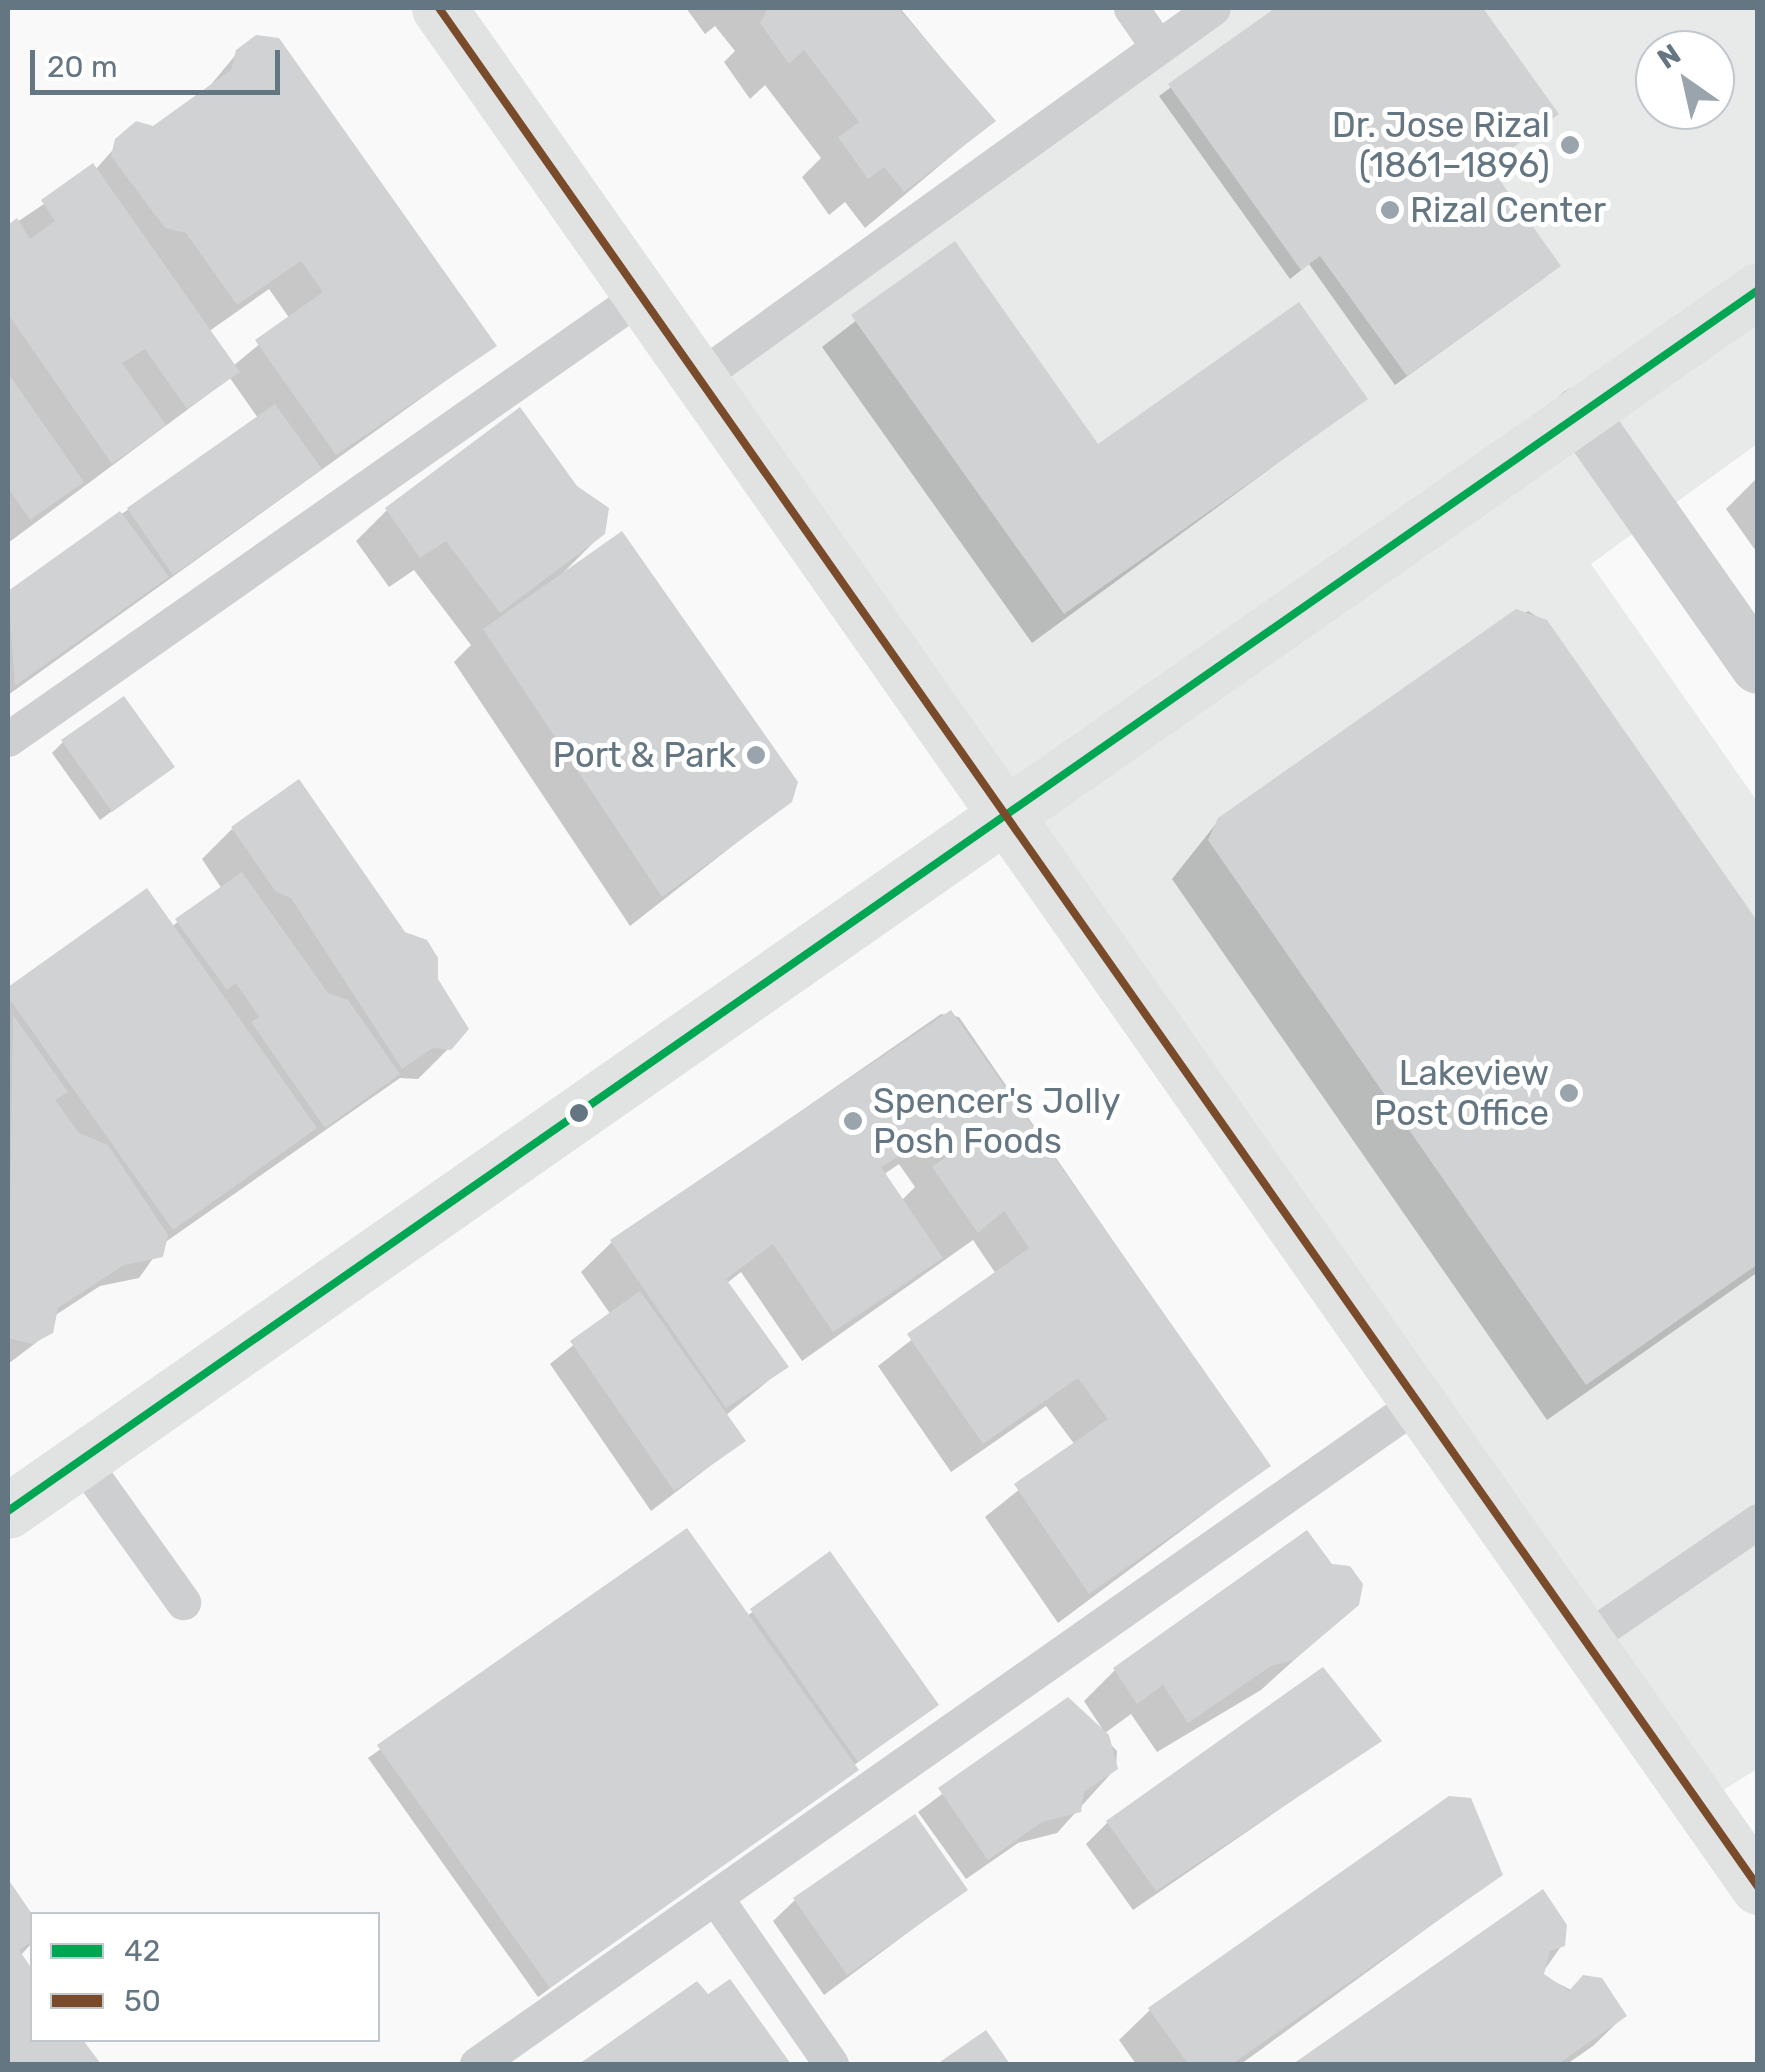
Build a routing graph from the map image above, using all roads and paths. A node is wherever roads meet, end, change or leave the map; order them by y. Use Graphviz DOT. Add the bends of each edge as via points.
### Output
graph roads {
  1 [pos="439,8"];
  2 [pos="1131,8"];
  3 [pos="1213,8"];
  4 [pos="1158,47"];
  5 [pos="1758,290"];
  6 [pos="640,296"];
  7 [pos="698,378"];
  8 [pos="1580,413"];
  9 [pos="1758,666"];
  10 [pos="8,739"];
  11 [pos="1004,815"];
  12 [pos="1416,1404"];
  13 [pos="82,1459"];
  14 [pos="8,1511"];
  15 [pos="1758,1521"];
  16 [pos="183,1602"];
  17 [pos="1583,1641"];
  18 [pos="1758,1887"];
  19 [pos="715,1897"];
  20 [pos="477,2064"];
  21 [pos="831,2064"];
  1 -- 6 [label="street"];
  2 -- 4 [label="lane"];
  3 -- 4 [label="lane"];
  4 -- 7 [label="lane"];
  5 -- 8 [label="street"];
  6 -- 7 [label="street"];
  6 -- 10 [label="lane"];
  7 -- 11 [label="street"];
  8 -- 9 [label="street"];
  8 -- 11 [label="street"];
  11 -- 12 [label="street"];
  11 -- 13 [label="street"];
  12 -- 17 [label="street"];
  12 -- 19 [label="lane"];
  13 -- 14 [label="street"];
  13 -- 16 [label="lane"];
  15 -- 17 [label="lane"];
  17 -- 18 [label="street"];
  19 -- 20 [label="lane"];
  19 -- 21 [label="lane"];
}
